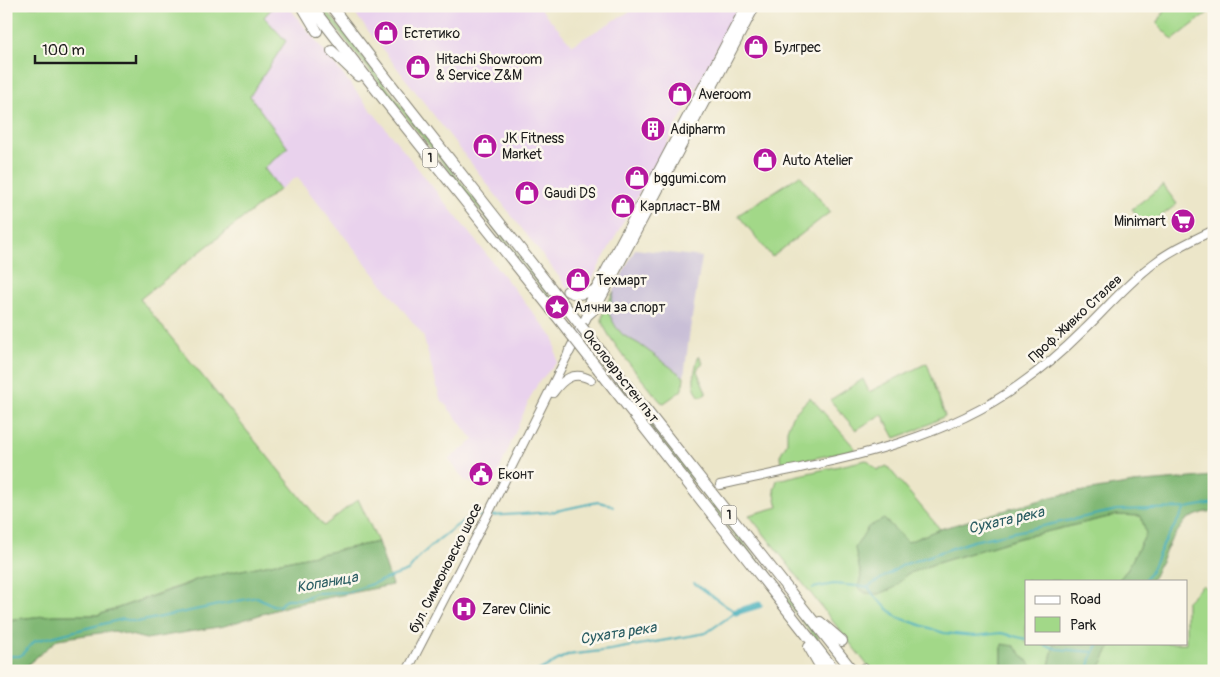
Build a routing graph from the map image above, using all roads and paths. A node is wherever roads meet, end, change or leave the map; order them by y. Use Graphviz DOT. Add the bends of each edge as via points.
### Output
graph roads {
  1 [pos="302,6"];
  2 [pos="311,6"];
  3 [pos="331,6"];
  4 [pos="339,6"];
  5 [pos="746,6"];
  6 [pos="755,6"];
  7 [pos="317,31"];
  8 [pos="355,38"];
  9 [pos="332,51"];
  10 [pos="384,101"];
  11 [pos="1214,230"];
  12 [pos="596,289"];
  13 [pos="563,294"];
  14 [pos="587,316"];
  15 [pos="569,352"];
  16 [pos="591,380"];
  17 [pos="540,410"];
  18 [pos="720,485"];
  19 [pos="802,606"];
  20 [pos="791,615"];
  21 [pos="842,641"];
  22 [pos="407,671"];
  23 [pos="823,671"];
  24 [pos="835,671"];
  25 [pos="853,671"];
  1 -- 7 [label="highway"];
  2 -- 10 [label="highway, Околовръстен път / 1"];
  3 -- 8 [label="highway, Околовръстен път / 1"];
  4 -- 8 [label="highway"];
  5 -- 12 [label="main road, бул. Симеоновско шосе"];
  6 -- 14 [label="main road, бул. Симеоновско шосе" via="596,308"];
  8 -- 13 [label="highway, Околовръстен път / 1"];
  9 -- 10 [label="highway"];
  10 -- 20 [label="highway, Околовръстен път / 1, bridge"];
  11 -- 18 [label="street, Проф. Живко Сталев" via="1149,267 1084,331 1020,384 952,423 868,452"];
  12 -- 13 [label="main road" via="580,295"];
  12 -- 14 [label="main road, бул. Симеоновско шосе" via="588,304"];
  13 -- 19 [label="highway, Околовръстен път / 1, bridge" via="635,396"];
  14 -- 15 [label="main road, бул. Симеоновско шосе"];
  15 -- 17 [label="street, бул. Симеоновско шосе"];
  16 -- 17 [label="street" via="582,376 566,379"];
  17 -- 22 [label="street, бул. Симеоновско шосе"];
  19 -- 21 [label="highway"];
  19 -- 25 [label="highway, Околовръстен път / 1"];
  20 -- 23 [label="highway"];
  20 -- 24 [label="highway, Околовръстен път / 1"];
}
